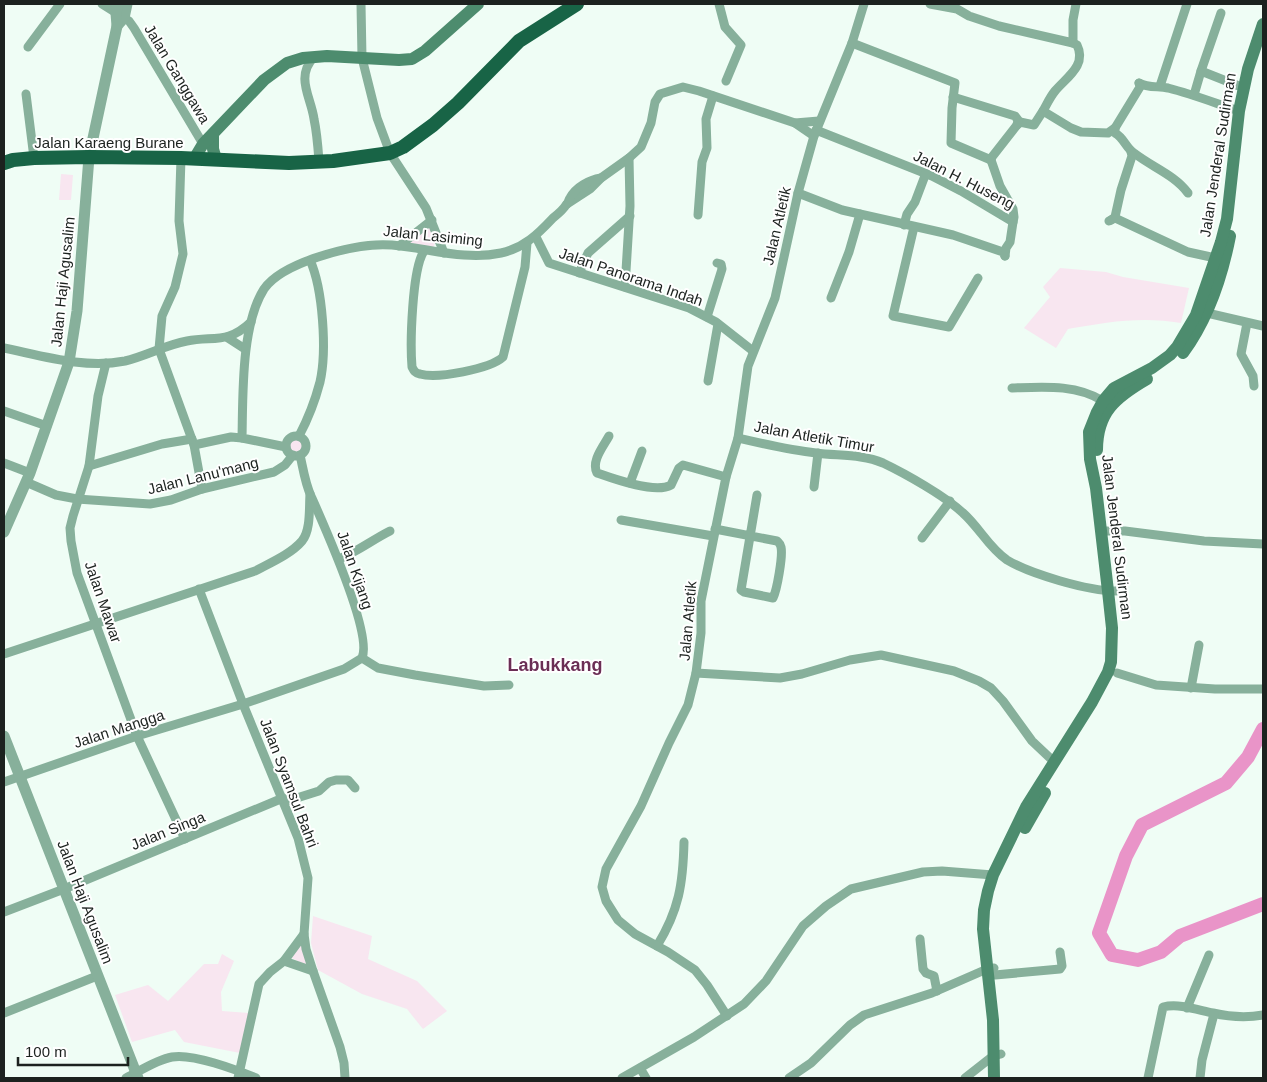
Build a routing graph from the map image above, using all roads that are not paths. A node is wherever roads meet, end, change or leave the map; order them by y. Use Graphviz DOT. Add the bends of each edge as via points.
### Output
graph roads {
  1 [pos="60,4"];
  2 [pos="102,4"];
  3 [pos="128,4"];
  4 [pos="361,4"];
  5 [pos="478,4"];
  6 [pos="577,4"];
  7 [pos="719,4"];
  8 [pos="864,4"];
  9 [pos="930,4"];
  10 [pos="1076,4"];
  11 [pos="1187,4"];
  12 [pos="1220,13"];
  13 [pos="119,15"];
  14 [pos="1263,24"];
  15 [pos="852,43"];
  16 [pos="1073,43"];
  17 [pos="28,47"];
  18 [pos="1263,47"];
  19 [pos="314,57"];
  20 [pos="362,58"];
  21 [pos="1253,67"];
  22 [pos="1201,70"];
  23 [pos="726,80"];
  24 [pos="1160,86"];
  25 [pos="1244,88"];
  26 [pos="26,94"];
  27 [pos="1194,95"];
  28 [pos="713,96"];
  29 [pos="953,97"];
  30 [pos="1043,111"];
  31 [pos="1239,111"];
  32 [pos="795,123"];
  33 [pos="1017,125"];
  34 [pos="1115,128"];
  35 [pos="816,129"];
  36 [pos="213,134"];
  37 [pos="203,144"];
  38 [pos="1131,152"];
  39 [pos="390,153"];
  40 [pos="89,157"];
  41 [pos="34,158"];
  42 [pos="188,158"];
  43 [pos="629,158"];
  44 [pos="216,159"];
  45 [pos="991,160"];
  46 [pos="319,162"];
  47 [pos="4,163"];
  48 [pos="926,173"];
  49 [pos="798,193"];
  50 [pos="1188,194"];
  51 [pos="860,214"];
  52 [pos="630,216"];
  53 [pos="698,216"];
  54 [pos="432,220"];
  55 [pos="1012,222"];
  56 [pos="904,225"];
  57 [pos="914,227"];
  58 [pos="536,237"];
  59 [pos="527,243"];
  60 [pos="399,246"];
  61 [pos="424,251"];
  62 [pos="444,253"];
  63 [pos="1220,259"];
  64 [pos="310,260"];
  65 [pos="716,263"];
  66 [pos="579,273"];
  67 [pos="978,278"];
  68 [pos="625,287"];
  69 [pos="831,298"];
  70 [pos="1207,313"];
  71 [pos="707,317"];
  72 [pos="252,321"];
  73 [pos="1247,323"];
  74 [pos="718,324"];
  75 [pos="1263,326"];
  76 [pos="228,338"];
  77 [pos="4,348"];
  78 [pos="159,349"];
  79 [pos="245,349"];
  80 [pos="753,351"];
  81 [pos="69,362"];
  82 [pos="106,363"];
  83 [pos="708,381"];
  84 [pos="1254,386"];
  85 [pos="1012,388"];
  86 [pos="1103,401"];
  87 [pos="4,411"];
  88 [pos="47,426"];
  89 [pos="299,436"];
  90 [pos="609,436"];
  91 [pos="242,438"];
  92 [pos="738,438"];
  93 [pos="193,442"];
  94 [pos="286,447"];
  95 [pos="642,452"];
  96 [pos="818,453"];
  97 [pos="296,455"];
  98 [pos="4,463"];
  99 [pos="89,466"];
  100 [pos="28,477"];
  101 [pos="726,477"];
  102 [pos="630,483"];
  103 [pos="814,487"];
  104 [pos="202,488"];
  105 [pos="310,494"];
  106 [pos="758,495"];
  107 [pos="77,499"];
  108 [pos="950,501"];
  109 [pos="620,520"];
  110 [pos="390,531"];
  111 [pos="1105,531"];
  112 [pos="4,532"];
  113 [pos="714,533"];
  114 [pos="750,536"];
  115 [pos="922,538"];
  116 [pos="1263,544"];
  117 [pos="339,559"];
  118 [pos="199,589"];
  119 [pos="1112,591"];
  120 [pos="95,624"];
  121 [pos="1199,645"];
  122 [pos="4,654"];
  123 [pos="362,658"];
  124 [pos="1117,672"];
  125 [pos="696,673"];
  126 [pos="509,685"];
  127 [pos="1191,688"];
  128 [pos="1263,689"];
  129 [pos="243,704"];
  130 [pos="4,736"];
  131 [pos="138,736"];
  132 [pos="1056,760"];
  133 [pos="20,777"];
  134 [pos="4,782"];
  135 [pos="355,788"];
  136 [pos="284,800"];
  137 [pos="1036,800"];
  138 [pos="185,839"];
  139 [pos="684,842"];
  140 [pos="993,875"];
  141 [pos="64,888"];
  142 [pos="4,912"];
  143 [pos="304,934"];
  144 [pos="920,939"];
  145 [pos="658,946"];
  146 [pos="1060,952"];
  147 [pos="1209,955"];
  148 [pos="284,961"];
  149 [pos="312,971"];
  150 [pos="992,971"];
  151 [pos="97,976"];
  152 [pos="937,991"];
  153 [pos="1187,1008"];
  154 [pos="4,1013"];
  155 [pos="1214,1014"];
  156 [pos="1263,1015"];
  157 [pos="727,1016"];
  158 [pos="997,1055"];
  159 [pos="640,1068"];
  160 [pos="238,1075"];
  161 [pos="133,1077"];
  162 [pos="256,1078"];
  163 [pos="345,1078"];
  164 [pos="622,1078"];
  165 [pos="646,1078"];
  166 [pos="789,1078"];
  167 [pos="965,1078"];
  168 [pos="994,1078"];
  169 [pos="1002,1078"];
  170 [pos="1148,1078"];
  171 [pos="1200,1078"];
  1 -- 17 [label="street"];
  2 -- 13 [label="street, Jalan Ganggawa"];
  3 -- 13 [label="street, Jalan Haji Agusalim"];
  4 -- 20 [label="street"];
  5 -- 20 [label="main road" via="412,59"];
  6 -- 39 [label="highway, Jalan Karaeng Burane" via="519,41 439,120 403,148"];
  7 -- 23 [label="street" via="724,27 741,45"];
  8 -- 15 [label="street"];
  9 -- 16 [label="street" via="957,9 999,26"];
  10 -- 16 [label="street"];
  11 -- 24 [label="street"];
  12 -- 22 [label="street"];
  13 -- 37 [label="street, Jalan Ganggawa" via="134,28"];
  13 -- 40 [label="street, Jalan Haji Agusalim"];
  14 -- 21 [label="main road, Jalan Jenderal Sudirman"];
  15 -- 29 [label="street" via="955,84"];
  15 -- 35 [label="street"];
  16 -- 30 [label="street" via="1080,50 1078,64"];
  18 -- 21 [label="main road, Jalan Jenderal Sudirman"];
  19 -- 20 [label="main road"];
  19 -- 36 [label="main road" via="293,60 264,80"];
  19 -- 46 [label="street" via="308,63 304,83 312,107"];
  20 -- 39 [label="street" via="377,118"];
  21 -- 25 [label="main road, Jalan Jenderal Sudirman"];
  21 -- 63 [label="main road, Jalan Jenderal Sudirman" via="1234,214"];
  22 -- 25 [label="street"];
  22 -- 27 [label="street"];
  24 -- 27 [label="street"];
  24 -- 34 [label="street" via="1146,87 1138,83 1140,88"];
  25 -- 31 [label="main road, Jalan Jenderal Sudirman"];
  26 -- 41 [label="street"];
  27 -- 31 [label="street"];
  28 -- 32 [label="street, Jalan Lasiming"];
  28 -- 43 [label="street, Jalan Lasiming" via="682,87 660,94 646,139"];
  28 -- 53 [label="street" via="706,119 707,148 702,162"];
  29 -- 33 [label="street" via="1015,116"];
  29 -- 45 [label="street" via="952,144"];
  30 -- 33 [label="street" via="1034,125 1020,122"];
  30 -- 34 [label="street" via="1082,132 1108,133"];
  31 -- 63 [label="main road, Jalan Jenderal Sudirman"];
  32 -- 35 [label="street"];
  32 -- 35 [label="street"];
  33 -- 45 [label="street, Jalan H. Huseng"];
  34 -- 38 [label="street" via="1115,133"];
  35 -- 48 [label="street, Jalan H. Huseng"];
  35 -- 49 [label="street, Jalan Atletik"];
  36 -- 37 [label="main road"];
  36 -- 44 [label="main road"];
  37 -- 42 [label="main road"];
  38 -- 50 [label="street" via="1179,182"];
  38 -- 63 [label="street" via="1115,217 1109,221 1115,218 1188,252"];
  39 -- 46 [label="highway, Jalan Karaeng Burane"];
  39 -- 54 [label="street"];
  40 -- 41 [label="highway, Jalan Karaeng Burane"];
  40 -- 42 [label="highway, Jalan Karaeng Burane"];
  40 -- 81 [label="street, Jalan Haji Agusalim" via="77,311"];
  41 -- 47 [label="highway, Jalan Karaeng Burane"];
  42 -- 44 [label="highway, Jalan Karaeng Burane"];
  42 -- 78 [label="street" via="179,221 184,254 176,286 162,316"];
  43 -- 52 [label="street"];
  43 -- 58 [label="street, Jalan Lasiming" via="600,178 578,188"];
  44 -- 46 [label="highway, Jalan Karaeng Burane"];
  45 -- 55 [label="street, Jalan H. Huseng" via="1013,209"];
  48 -- 55 [label="street, Jalan H. Huseng"];
  48 -- 56 [label="street"];
  49 -- 51 [label="street"];
  49 -- 80 [label="street, Jalan Atletik" via="775,298"];
  51 -- 56 [label="street"];
  51 -- 69 [label="street"];
  52 -- 66 [label="street" via="588,253"];
  52 -- 68 [label="street"];
  54 -- 60 [label="street"];
  54 -- 62 [label="street"];
  55 -- 57 [label="street" via="1005,256 1003,252 966,239"];
  56 -- 57 [label="street"];
  57 -- 67 [label="street" via="893,316 949,327"];
  58 -- 59 [label="street, Jalan Lasiming"];
  58 -- 66 [label="street, Jalan Panorama Indah" via="549,264"];
  59 -- 61 [label="street" via="525,267 503,357 473,369 436,375 421,375 412,366 417,266"];
  59 -- 62 [label="street, Jalan Lasiming" via="490,255"];
  60 -- 61 [label="street, Jalan Lasiming"];
  60 -- 64 [label="street, Jalan Lasiming" via="368,245"];
  61 -- 62 [label="street, Jalan Lasiming"];
  63 -- 70 [label="main road, Jalan Jenderal Sudirman"];
  63 -- 86 [label="main road, Jalan Jenderal Sudirman" via="1178,347 1152,368 1114,388"];
  64 -- 72 [label="street, Jalan Lasiming" via="271,281 258,301"];
  64 -- 89 [label="street" via="322,306 322,370 310,414"];
  65 -- 71 [label="street" via="721,264 722,269"];
  66 -- 68 [label="street, Jalan Panorama Indah"];
  68 -- 71 [label="street, Jalan Panorama Indah"];
  70 -- 73 [label="street"];
  70 -- 111 [label="main road, Jalan Jenderal Sudirman" via="1177,359 1127,391 1114,402 1100,422 1097,450"];
  71 -- 74 [label="street, Jalan Panorama Indah"];
  72 -- 76 [label="street"];
  72 -- 79 [label="street, Jalan Lasiming"];
  73 -- 75 [label="street"];
  73 -- 84 [label="street" via="1241,354 1253,376"];
  74 -- 80 [label="street, Jalan Panorama Indah"];
  74 -- 83 [label="street"];
  76 -- 78 [label="street" via="190,340"];
  76 -- 79 [label="street"];
  77 -- 81 [label="street"];
  78 -- 82 [label="street" via="134,359"];
  78 -- 93 [label="street"];
  79 -- 91 [label="street, Jalan Lasiming"];
  80 -- 92 [label="street, Jalan Atletik"];
  81 -- 82 [label="street"];
  81 -- 88 [label="street, Jalan Haji Agusalim"];
  82 -- 99 [label="street, Jalan Mawar" via="98,396"];
  85 -- 86 [label="street" via="1070,388"];
  86 -- 111 [label="main road, Jalan Jenderal Sudirman" via="1090,424 1088,439"];
  87 -- 88 [label="street"];
  88 -- 100 [label="street, Jalan Haji Agusalim"];
  89 -- 94 [label="street" via="289,438"];
  89 -- 97 [label="street" via="306,445 305,451"];
  90 -- 102 [label="street" via="596,461 596,471"];
  91 -- 93 [label="street"];
  91 -- 94 [label="street"];
  92 -- 96 [label="street, Jalan Atletik Timur"];
  92 -- 101 [label="street, Jalan Atletik"];
  93 -- 99 [label="street" via="162,444"];
  93 -- 104 [label="street"];
  94 -- 97 [label="street" via="288,452"];
  95 -- 102 [label="street"];
  96 -- 103 [label="street"];
  96 -- 108 [label="street, Jalan Atletik Timur" via="883,463"];
  97 -- 104 [label="street, Jalan Lanu'mang" via="274,472"];
  97 -- 105 [label="street"];
  98 -- 100 [label="street, Jalan Lanu'mang"];
  99 -- 107 [label="street, Jalan Mawar"];
  100 -- 107 [label="street, Jalan Lanu'mang" via="56,495"];
  100 -- 112 [label="street, Jalan Haji Agusalim"];
  101 -- 102 [label="street" via="683,465 668,487"];
  101 -- 113 [label="street, Jalan Atletik"];
  104 -- 107 [label="street, Jalan Lanu'mang" via="150,504"];
  105 -- 117 [label="street, Jalan Kijang"];
  105 -- 118 [label="street" via="302,541 255,570"];
  106 -- 114 [label="street"];
  107 -- 120 [label="street, Jalan Mawar" via="70,528 71,541 77,573"];
  108 -- 115 [label="street"];
  108 -- 119 [label="street, Jalan Atletik Timur" via="1008,560 1042,574"];
  109 -- 113 [label="street" via="676,531"];
  110 -- 117 [label="street"];
  111 -- 116 [label="street"];
  111 -- 119 [label="main road, Jalan Jenderal Sudirman"];
  113 -- 114 [label="street"];
  113 -- 125 [label="street, Jalan Atletik" via="701,601"];
  114 -- 114 [label="street" via="776,541 781,546 779,575 772,599 741,590"];
  117 -- 123 [label="street, Jalan Kijang" via="362,638"];
  118 -- 120 [label="street"];
  118 -- 129 [label="street, Jalan Syamsul Bahri"];
  119 -- 124 [label="main road, Jalan Jenderal Sudirman" via="1120,648"];
  119 -- 132 [label="main road, Jalan Jenderal Sudirman" via="1112,647 1108,672"];
  120 -- 122 [label="street"];
  120 -- 131 [label="street, Jalan Mawar"];
  121 -- 127 [label="street"];
  123 -- 126 [label="street" via="378,668 415,675 484,686"];
  123 -- 129 [label="street" via="344,669"];
  124 -- 127 [label="street" via="1156,685"];
  124 -- 137 [label="main road, Jalan Jenderal Sudirman" via="1096,710"];
  125 -- 132 [label="street" via="780,678 850,660 881,656 954,671 991,688 1032,741"];
  125 -- 145 [label="street, Jalan Atletik" via="682,719 641,806 606,869 602,887 606,901 618,920"];
  127 -- 128 [label="street"];
  129 -- 131 [label="street, Jalan Mangga"];
  129 -- 136 [label="street, Jalan Syamsul Bahri"];
  130 -- 133 [label="street, Jalan Haji Agusalim"];
  131 -- 133 [label="street, Jalan Mangga"];
  131 -- 138 [label="street, Jalan Mawar"];
  132 -- 137 [label="main road, Jalan Jenderal Sudirman"];
  133 -- 134 [label="street, Jalan Mangga"];
  133 -- 141 [label="street, Jalan Haji Agusalim"];
  135 -- 136 [label="street, Jalan Singa" via="348,780 336,780 319,791"];
  136 -- 138 [label="street, Jalan Singa"];
  136 -- 143 [label="street, Jalan Syamsul Bahri" via="308,878"];
  137 -- 140 [label="main road, Jalan Jenderal Sudirman" via="1012,834"];
  137 -- 150 [label="main road, Jalan Jenderal Sudirman" via="996,891 989,925"];
  138 -- 141 [label="street, Jalan Singa"];
  139 -- 145 [label="street" via="683,873 676,909"];
  140 -- 150 [label="main road, Jalan Jenderal Sudirman" via="983,929"];
  140 -- 157 [label="street" via="922,872 850,888 803,926 756,992"];
  141 -- 142 [label="street, Jalan Singa"];
  141 -- 151 [label="street, Jalan Haji Agusalim"];
  143 -- 148 [label="street"];
  143 -- 149 [label="street, Jalan Syamsul Bahri"];
  144 -- 152 [label="street" via="923,969 934,976"];
  145 -- 157 [label="street, Jalan Atletik" via="695,970"];
  146 -- 150 [label="street" via="1060,969"];
  147 -- 153 [label="street"];
  148 -- 149 [label="street"];
  148 -- 160 [label="street" via="259,984"];
  149 -- 163 [label="street, Jalan Syamsul Bahri" via="340,1047"];
  150 -- 152 [label="street"];
  150 -- 158 [label="main road, Jalan Jenderal Sudirman"];
  151 -- 154 [label="street"];
  151 -- 161 [label="street, Jalan Haji Agusalim"];
  152 -- 166 [label="street" via="864,1015 812,1063"];
  153 -- 155 [label="street"];
  153 -- 170 [label="street" via="1166,1006 1162,1009"];
  155 -- 156 [label="street" via="1235,1017"];
  155 -- 171 [label="street"];
  157 -- 159 [label="street"];
  158 -- 167 [label="street"];
  158 -- 168 [label="main road, Jalan Jenderal Sudirman"];
  158 -- 169 [label="main road, Jalan Jenderal Sudirman"];
  159 -- 164 [label="street"];
  159 -- 165 [label="street"];
  160 -- 161 [label="street" via="206,1061 177,1056 157,1062"];
  160 -- 162 [label="street"];
}
